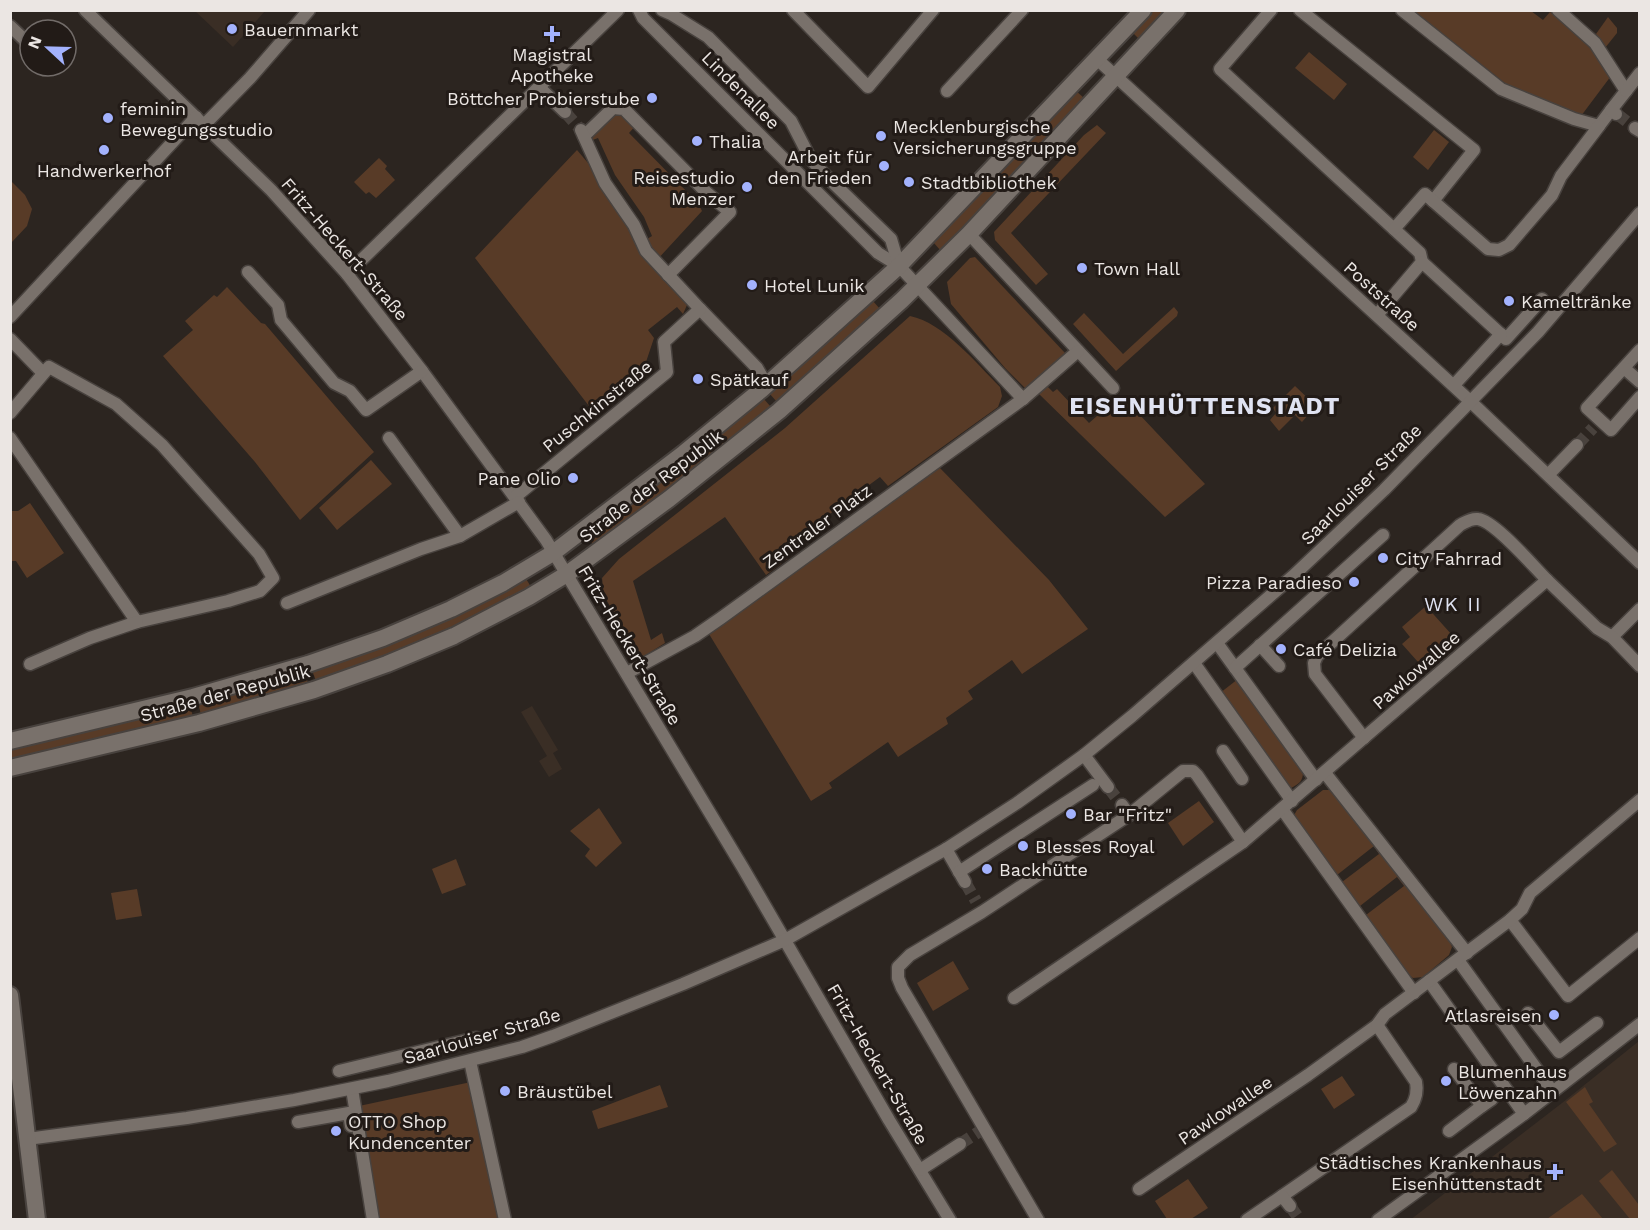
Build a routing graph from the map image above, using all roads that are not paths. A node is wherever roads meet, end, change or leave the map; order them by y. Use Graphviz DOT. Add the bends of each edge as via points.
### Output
graph roads {
  1 [pos="86,10"];
  2 [pos="309,10"];
  3 [pos="618,10"];
  4 [pos="639,10"];
  5 [pos="662,10"];
  6 [pos="794,10"];
  7 [pos="933,10"];
  8 [pos="1022,10"];
  9 [pos="1143,10"];
  10 [pos="1177,10"];
  11 [pos="1270,10"];
  12 [pos="1300,10"];
  13 [pos="1402,10"];
  14 [pos="1558,10"];
  15 [pos="1097,59"];
  16 [pos="1640,73"];
  17 [pos="1117,76"];
  18 [pos="540,88"];
  19 [pos="947,91"];
  20 [pos="1626,91"];
  21 [pos="565,112"];
  22 [pos="200,121"];
  23 [pos="1599,126"];
  24 [pos="1433,201"];
  25 [pos="1640,213"];
  26 [pos="1394,230"];
  27 [pos="969,234"];
  28 [pos="1422,262"];
  29 [pos="899,266"];
  30 [pos="248,272"];
  31 [pos="347,274"];
  32 [pos="668,275"];
  33 [pos="917,286"];
  34 [pos="1542,299"];
  35 [pos="699,309"];
  36 [pos="1377,315"];
  37 [pos="10,317"];
  38 [pos="1501,334"];
  39 [pos="10,339"];
  40 [pos="1640,350"];
  41 [pos="1078,351"];
  42 [pos="1624,368"];
  43 [pos="422,371"];
  44 [pos="44,374"];
  45 [pos="1640,382"];
  46 [pos="766,384"];
  47 [pos="1454,386"];
  48 [pos="1113,388"];
  49 [pos="1640,397"];
  50 [pos="1023,399"];
  51 [pos="1470,401"];
  52 [pos="10,413"];
  53 [pos="10,438"];
  54 [pos="389,438"];
  55 [pos="1576,445"];
  56 [pos="1549,474"];
  57 [pos="517,499"];
  58 [pos="1383,535"];
  59 [pos="460,536"];
  60 [pos="553,553"];
  61 [pos="1640,562"];
  62 [pos="567,574"];
  63 [pos="1547,580"];
  64 [pos="287,603"];
  65 [pos="1640,609"];
  66 [pos="137,622"];
  67 [pos="1612,637"];
  68 [pos="1217,643"];
  69 [pos="1260,645"];
  70 [pos="1194,663"];
  71 [pos="1638,663"];
  72 [pos="30,664"];
  73 [pos="1279,666"];
  74 [pos="1235,668"];
  75 [pos="627,673"];
  76 [pos="1364,738"];
  77 [pos="10,741"];
  78 [pos="1223,751"];
  79 [pos="1084,755"];
  80 [pos="10,768"];
  81 [pos="1320,777"];
  82 [pos="1242,779"];
  83 [pos="1094,785"];
  84 [pos="1108,787"];
  85 [pos="1640,800"];
  86 [pos="1292,801"];
  87 [pos="1282,809"];
  88 [pos="1243,842"];
  89 [pos="946,849"];
  90 [pos="1510,921"];
  91 [pos="1640,938"];
  92 [pos="785,940"];
  93 [pos="1462,956"];
  94 [pos="1430,981"];
  95 [pos="1414,993"];
  96 [pos="10,995"];
  97 [pos="1014,998"];
  98 [pos="1528,1013"];
  99 [pos="1597,1023"];
  100 [pos="1640,1024"];
  101 [pos="1377,1025"];
  102 [pos="476,1038"];
  103 [pos="470,1060"];
  104 [pos="1454,1069"];
  105 [pos="339,1071"];
  106 [pos="352,1089"];
  107 [pos="1553,1092"];
  108 [pos="16,1096"];
  109 [pos="1524,1114"];
  110 [pos="298,1122"];
  111 [pos="1449,1131"];
  112 [pos="27,1139"];
  113 [pos="361,1142"];
  114 [pos="960,1144"];
  115 [pos="920,1170"];
  116 [pos="1139,1189"];
  117 [pos="37,1220"];
  118 [pos="373,1220"];
  119 [pos="505,1220"];
  120 [pos="950,1220"];
  121 [pos="1038,1220"];
  122 [pos="1247,1220"];
  123 [pos="1378,1220"];
  1 -- 22 [label="street, Fritz-Heckert-Straße"];
  2 -- 22 [label="street" via="250,78"];
  3 -- 18 [label="street"];
  4 -- 29 [label="street, Lindenallee" via="878,253"];
  5 -- 29 [label="street, Lindenallee" via="708,37 791,121 810,158 891,239"];
  6 -- 7 [label="street" via="868,87"];
  8 -- 19 [label="street"];
  9 -- 15 [label="street, Straße der Republik"];
  10 -- 17 [label="street, Straße der Republik"];
  11 -- 26 [label="street" via="1220,69"];
  12 -- 24 [label="street" via="1474,150"];
  13 -- 23 [label="street" via="1501,89"];
  14 -- 20 [label="street" via="1595,43"];
  15 -- 17 [label="street, Poststraße"];
  15 -- 29 [label="street, Straße der Republik"];
  16 -- 20 [label="street"];
  17 -- 27 [label="street, Straße der Republik"];
  17 -- 36 [label="street, Poststraße"];
  18 -- 21 [label="street"];
  18 -- 31 [label="street"];
  20 -- 23 [label="street" via="1614,112"];
  22 -- 31 [label="street, Fritz-Heckert-Straße" via="271,190"];
  22 -- 37 [label="street"];
  23 -- 24 [label="street" via="1561,176 1552,195 1509,245 1499,250 1488,249"];
  24 -- 26 [label="street" via="1425,194"];
  25 -- 51 [label="street, Saarlouiser Straße" via="1538,332"];
  26 -- 28 [label="street" via="1420,253"];
  27 -- 33 [label="street, Straße der Republik"];
  27 -- 41 [label="street"];
  28 -- 36 [label="street"];
  28 -- 38 [label="street"];
  29 -- 33 [label="street, Lindenallee"];
  29 -- 46 [label="street, Straße der Republik"];
  30 -- 43 [label="street" via="278,305 281,320 334,383 350,391 366,410"];
  31 -- 43 [label="street, Fritz-Heckert-Straße"];
  32 -- 32 [label="street" via="646,251 634,225 605,183 582,133 613,108 624,109 730,212"];
  32 -- 35 [label="street"];
  33 -- 50 [label="street"];
  33 -- 62 [label="street, Straße der Republik" via="779,411"];
  34 -- 38 [label="street" via="1506,339"];
  35 -- 46 [label="street" via="757,368"];
  35 -- 57 [label="street, Puschkinstraße" via="664,342 667,372"];
  36 -- 47 [label="street, Poststraße"];
  38 -- 47 [label="street"];
  39 -- 44 [label="street"];
  40 -- 42 [label="street"];
  41 -- 48 [label="street"];
  41 -- 50 [label="street, Zentraler Platz"];
  42 -- 45 [label="street"];
  42 -- 49 [label="street" via="1587,408 1596,424 1611,430"];
  43 -- 57 [label="street, Fritz-Heckert-Straße"];
  44 -- 52 [label="street"];
  44 -- 66 [label="street" via="49,367 116,404 162,445 212,499 259,554 273,578 261,591"];
  46 -- 60 [label="street, Straße der Republik" via="684,453"];
  47 -- 51 [label="street, Poststraße"];
  50 -- 75 [label="street, Zentraler Platz" via="695,636"];
  51 -- 56 [label="street, Poststraße"];
  51 -- 68 [label="street, Saarlouiser Straße" via="1344,529"];
  53 -- 66 [label="street"];
  54 -- 59 [label="street"];
  55 -- 56 [label="street"];
  56 -- 61 [label="street, Poststraße"];
  57 -- 59 [label="street"];
  57 -- 60 [label="street, Fritz-Heckert-Straße"];
  58 -- 69 [label="street"];
  59 -- 64 [label="street"];
  60 -- 62 [label="street, Fritz-Heckert-Straße"];
  60 -- 77 [label="street, Straße der Republik" via="451,609 362,646 186,699"];
  62 -- 75 [label="street, Fritz-Heckert-Straße"];
  62 -- 80 [label="street, Straße der Republik" via="454,636 314,690 199,723"];
  63 -- 67 [label="street" via="1597,628"];
  63 -- 76 [label="street, Pawlowallee"];
  63 -- 76 [label="street" via="1487,522 1469,520 1460,525 1317,656 1315,674"];
  65 -- 67 [label="street"];
  66 -- 72 [label="street"];
  67 -- 71 [label="street"];
  68 -- 70 [label="street, Saarlouiser Straße"];
  68 -- 74 [label="street"];
  69 -- 73 [label="street"];
  69 -- 74 [label="street"];
  70 -- 79 [label="street, Saarlouiser Straße"];
  70 -- 86 [label="street"];
  74 -- 81 [label="street"];
  75 -- 92 [label="street, Fritz-Heckert-Straße"];
  76 -- 81 [label="street, Pawlowallee"];
  78 -- 82 [label="street"];
  79 -- 84 [label="street"];
  79 -- 89 [label="street, Saarlouiser Straße"];
  81 -- 86 [label="street, Pawlowallee"];
  81 -- 93 [label="street"];
  83 -- 89 [label="street" via="962,877"];
  85 -- 90 [label="street, Pawlowallee" via="1530,892 1522,909"];
  86 -- 87 [label="street, Pawlowallee"];
  87 -- 88 [label="street, Pawlowallee"];
  87 -- 95 [label="street"];
  88 -- 97 [label="street, Pawlowallee"];
  88 -- 121 [label="street" via="1197,775 1188,769 979,907 898,967 902,988"];
  89 -- 92 [label="street, Saarlouiser Straße"];
  90 -- 91 [label="street" via="1568,996"];
  90 -- 93 [label="street, Pawlowallee"];
  92 -- 103 [label="street, Saarlouiser Straße" via="553,1036"];
  92 -- 115 [label="street, Fritz-Heckert-Straße"];
  93 -- 94 [label="street, Pawlowallee"];
  93 -- 107 [label="street"];
  94 -- 95 [label="street, Pawlowallee"];
  94 -- 109 [label="street"];
  95 -- 101 [label="street, Pawlowallee" via="1385,1014"];
  96 -- 108 [label="street"];
  98 -- 99 [label="street" via="1559,1052"];
  100 -- 107 [label="street"];
  101 -- 116 [label="street, Pawlowallee"];
  101 -- 122 [label="street" via="1416,1082 1415,1101 1286,1201"];
  102 -- 105 [label="street"];
  103 -- 106 [label="street, Saarlouiser Straße"];
  103 -- 119 [label="street"];
  104 -- 111 [label="street" via="1487,1102"];
  106 -- 112 [label="street, Saarlouiser Straße" via="187,1118"];
  106 -- 113 [label="street"];
  107 -- 109 [label="street"];
  108 -- 112 [label="street"];
  109 -- 123 [label="street"];
  110 -- 113 [label="street" via="349,1113 354,1144"];
  112 -- 117 [label="street"];
  113 -- 118 [label="street"];
  114 -- 115 [label="street"];
  115 -- 120 [label="street, Fritz-Heckert-Straße"];
}
